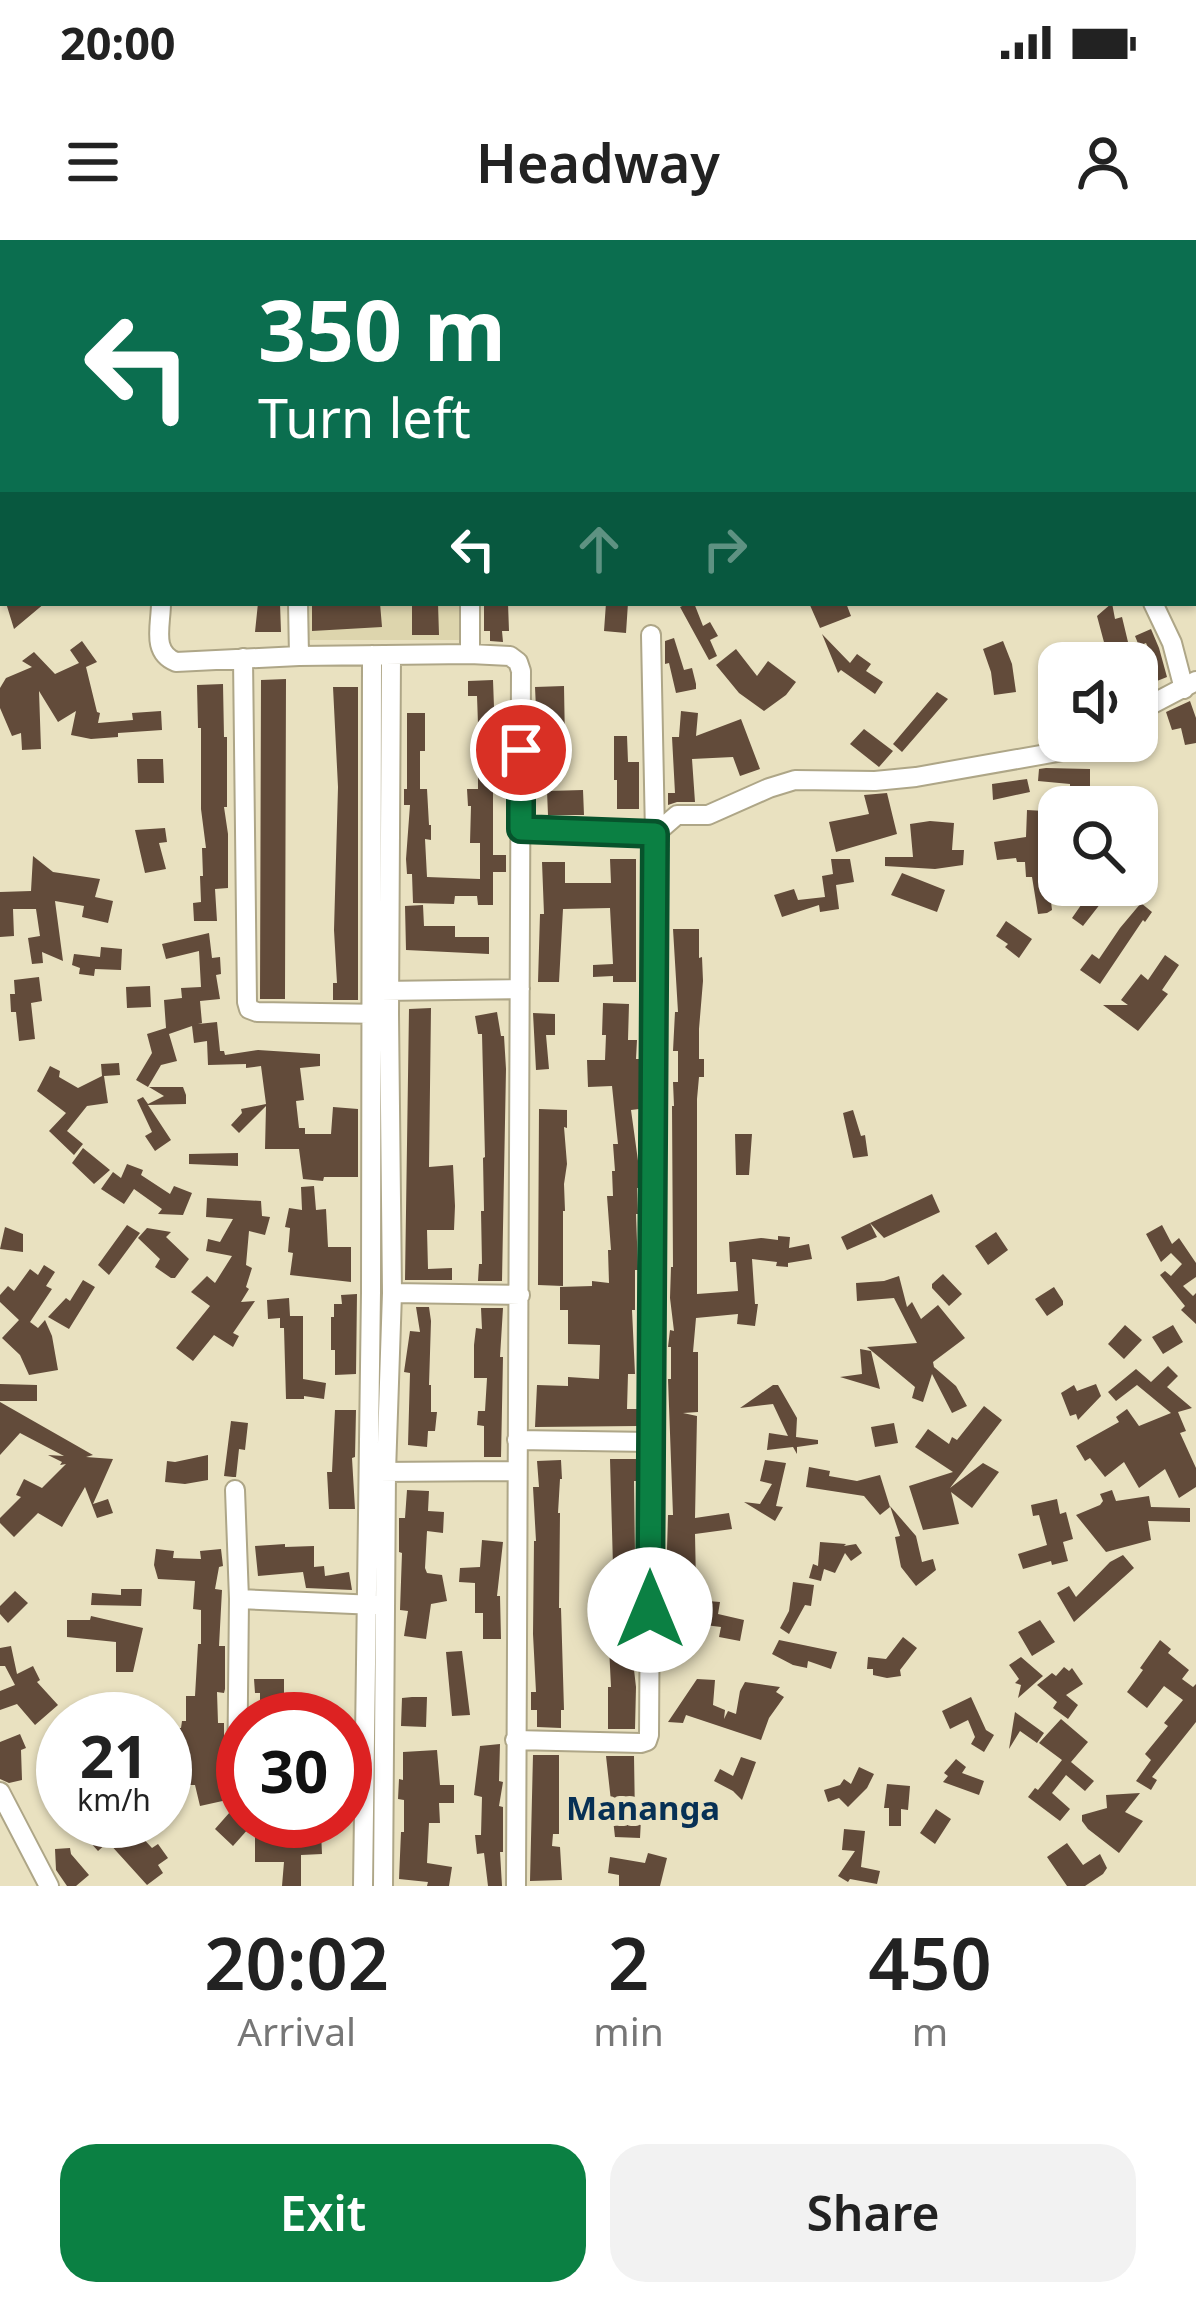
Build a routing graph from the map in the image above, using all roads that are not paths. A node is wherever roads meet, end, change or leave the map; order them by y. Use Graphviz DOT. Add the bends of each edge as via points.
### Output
graph roads {
  1 [pos="161,606"];
  2 [pos="298,606"];
  3 [pos="470,606"];
  4 [pos="1154,606"];
  5 [pos="650,635"];
  6 [pos="470,654"];
  7 [pos="381,655"];
  8 [pos="299,656"];
  9 [pos="244,658"];
  10 [pos="1190,685"];
  11 [pos="1158,701"];
  12 [pos="1038,755"];
  13 [pos="521,829"];
  14 [pos="655,834"];
  15 [pos="520,989"];
  16 [pos="381,992"];
  17 [pos="380,1015"];
  18 [pos="381,1143"];
  19 [pos="392,1293"];
  20 [pos="520,1295"];
  21 [pos="517,1440"];
  22 [pos="651,1442"];
  23 [pos="518,1471"];
  24 [pos="377,1472"];
  25 [pos="235,1490"];
  26 [pos="239,1599"];
  27 [pos="366,1604"];
  28 [pos="386,1606"];
  29 [pos="238,1692"];
  30 [pos="361,1692"];
  31 [pos="515,1740"];
  32 [pos="0,1792"];
  33 [pos="358,1848"];
  34 [pos="50,1886"];
  35 [pos="363,1886"];
  36 [pos="383,1886"];
  37 [pos="516,1886"];
  1 -- 9 [label="street" via="165,658"];
  2 -- 8 [label="street"];
  3 -- 6 [label="street"];
  4 -- 10 [label="street"];
  5 -- 14 [label="street"];
  6 -- 7 [label="street"];
  6 -- 13 [label="street" via="510,656 521,671"];
  7 -- 8 [label="street"];
  7 -- 16 [label="street"];
  8 -- 9 [label="street"];
  9 -- 17 [label="street" via="249,1009"];
  10 -- 11 [label="street"];
  12 -- 14 [label="street" via="875,781 795,781 709,815 677,815"];
  13 -- 14 [label="street"];
  13 -- 15 [label="street"];
  14 -- 22 [label="street"];
  15 -- 16 [label="street"];
  15 -- 20 [label="street"];
  16 -- 17 [label="street"];
  17 -- 18 [label="street"];
  18 -- 19 [label="street"];
  18 -- 24 [label="street"];
  19 -- 20 [label="street"];
  19 -- 24 [label="street"];
  20 -- 21 [label="street"];
  21 -- 22 [label="street"];
  21 -- 23 [label="street"];
  22 -- 31 [label="street" via="649,1735 641,1743"];
  23 -- 24 [label="street"];
  23 -- 31 [label="street"];
  24 -- 27 [label="street"];
  24 -- 28 [label="street"];
  25 -- 26 [label="street"];
  26 -- 27 [label="street"];
  26 -- 29 [label="street"];
  27 -- 28 [label="street"];
  27 -- 30 [label="street"];
  28 -- 36 [label="street"];
  31 -- 37 [label="street"];
  32 -- 34 [label="street"];
  33 -- 35 [label="street"];
}
